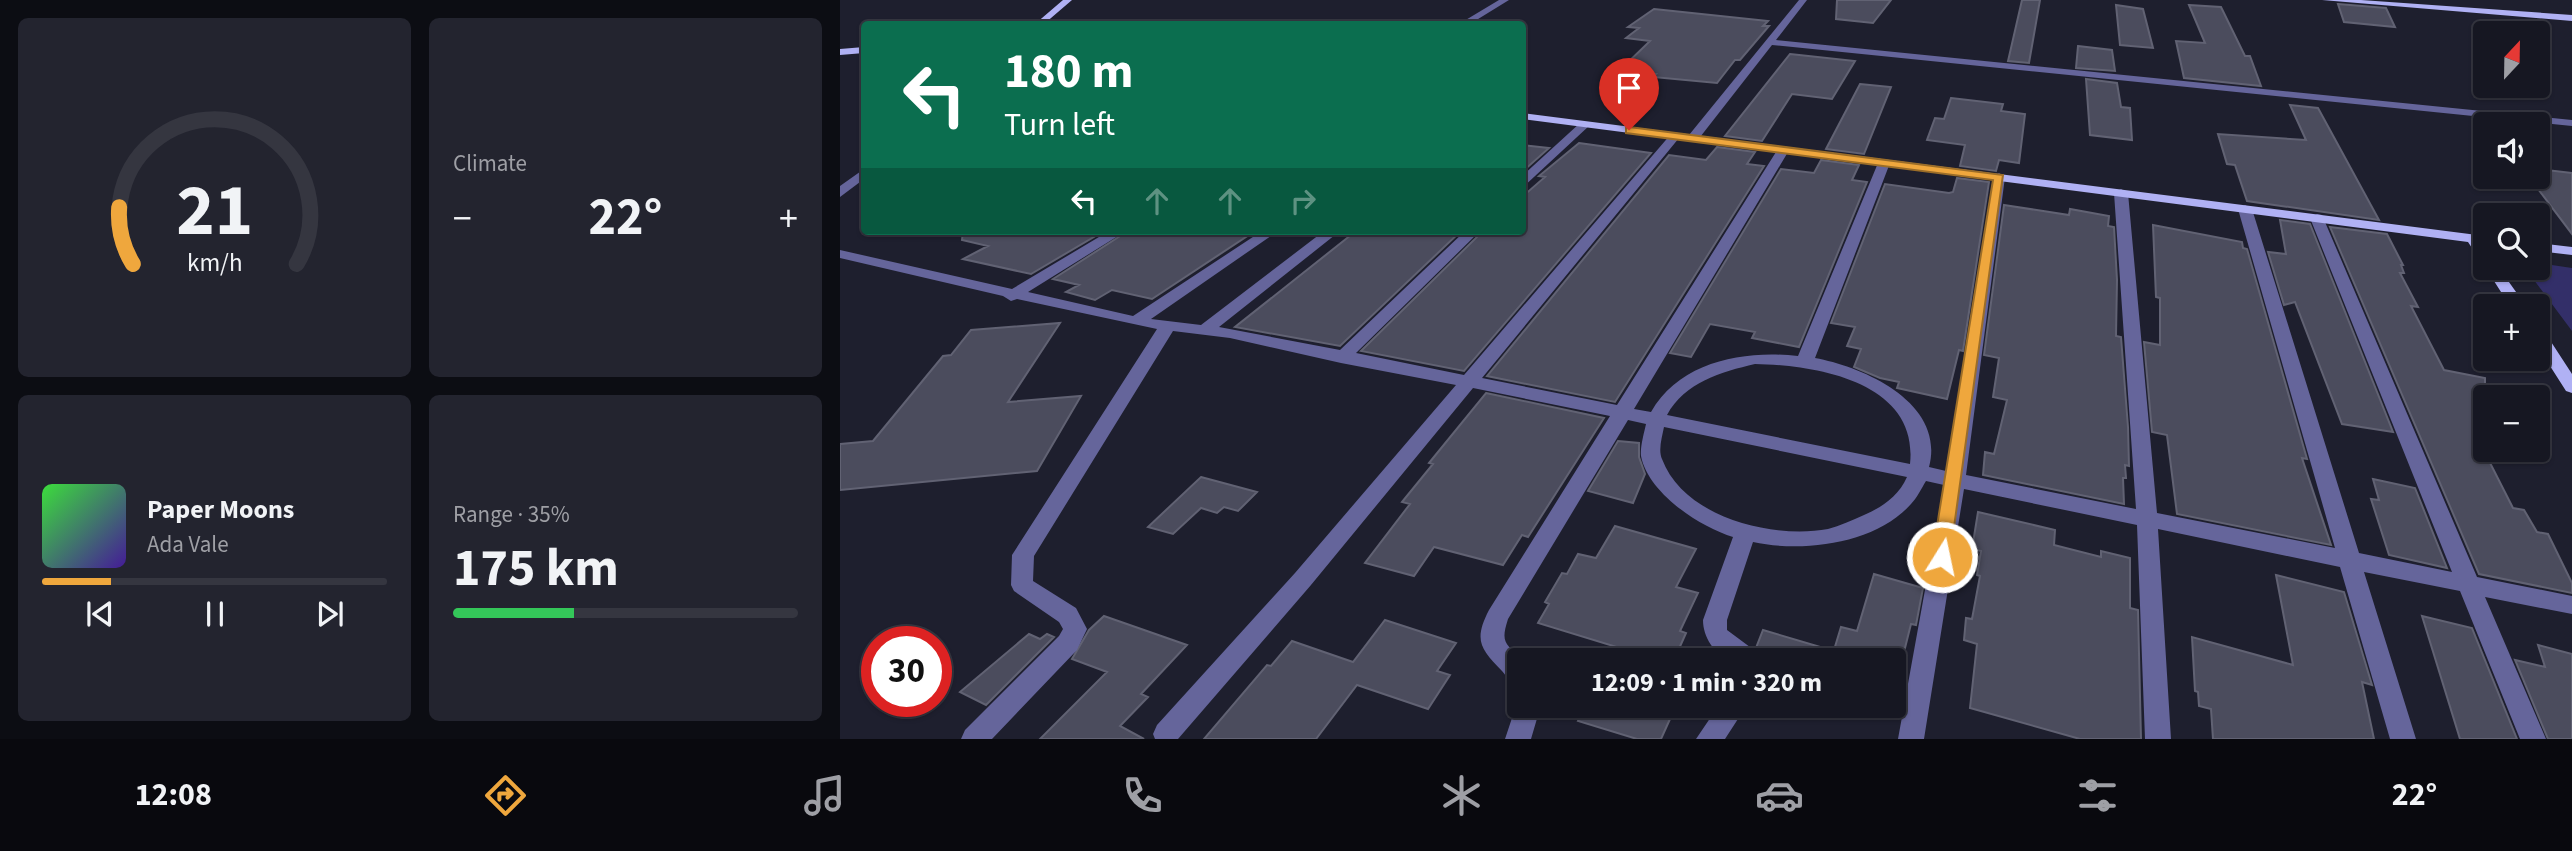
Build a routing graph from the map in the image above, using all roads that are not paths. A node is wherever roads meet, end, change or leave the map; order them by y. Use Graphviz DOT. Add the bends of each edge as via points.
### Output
graph roads {
  1 [pos="1068,0"];
  2 [pos="1505,0"];
  3 [pos="1803,0"];
  4 [pos="2326,0"];
  5 [pos="2572,18"];
  6 [pos="1044,21"];
  7 [pos="1469,21"];
  8 [pos="1770,42"];
  9 [pos="861,48"];
  10 [pos="840,49"];
  11 [pos="1526,118"];
  12 [pos="2572,123"];
  13 [pos="1584,125"];
  14 [pos="1675,135"];
  15 [pos="1693,138"];
  16 [pos="1782,152"];
  17 [pos="1884,163"];
  18 [pos="861,176"];
  19 [pos="1999,177"];
  20 [pos="1526,180"];
  21 [pos="840,193"];
  22 [pos="2120,193"];
  23 [pos="2245,209"];
  24 [pos="2317,218"];
  25 [pos="1112,235"];
  26 [pos="1265,235"];
  27 [pos="1328,235"];
  28 [pos="1469,235"];
  29 [pos="2473,238"];
  30 [pos="2550,248"];
  31 [pos="2572,251"];
  32 [pos="840,254"];
  33 [pos="1011,296"];
  34 [pos="1136,323"];
  35 [pos="1167,327"];
  36 [pos="1204,330"];
  37 [pos="2550,353"];
  38 [pos="1341,358"];
  39 [pos="1805,361"];
  40 [pos="1469,380"];
  41 [pos="2572,387"];
  42 [pos="1624,412"];
  43 [pos="1654,418"];
  44 [pos="1921,472"];
  45 [pos="1955,480"];
  46 [pos="2147,519"];
  47 [pos="1746,531"];
  48 [pos="2349,560"];
  49 [pos="2467,584"];
  50 [pos="2572,605"];
  51 [pos="1733,648"];
  52 [pos="1507,663"];
  53 [pos="1524,718"];
  54 [pos="1724,718"];
  55 [pos="1166,734"];
  56 [pos="974,739"];
  57 [pos="1518,739"];
  58 [pos="1709,739"];
  59 [pos="1911,739"];
  60 [pos="2158,739"];
  61 [pos="2403,739"];
  62 [pos="2533,739"];
  1 -- 6 [label="main road"];
  2 -- 7 [label="street"];
  3 -- 8 [label="street"];
  4 -- 5 [label="main road"];
  8 -- 12 [label="street"];
  8 -- 15 [label="street"];
  9 -- 10 [label="main road"];
  11 -- 13 [label="main road"];
  13 -- 14 [label="main road"];
  13 -- 20 [label="street"];
  14 -- 15 [label="main road"];
  14 -- 40 [label="street"];
  15 -- 16 [label="main road"];
  16 -- 17 [label="main road"];
  16 -- 42 [label="street"];
  17 -- 19 [label="main road"];
  17 -- 39 [label="street"];
  18 -- 21 [label="street"];
  19 -- 22 [label="main road"];
  19 -- 45 [label="street"];
  22 -- 23 [label="main road"];
  22 -- 46 [label="street"];
  23 -- 24 [label="main road"];
  23 -- 48 [label="street"];
  24 -- 29 [label="main road"];
  24 -- 49 [label="street"];
  25 -- 33 [label="street"];
  26 -- 34 [label="street"];
  27 -- 36 [label="street"];
  28 -- 38 [label="street"];
  30 -- 31 [label="main road"];
  32 -- 33 [label="street"];
  33 -- 34 [label="street"];
  34 -- 35 [label="street"];
  35 -- 36 [label="street"];
  35 -- 56 [label="street" via="1023,555 1022,585 1068,615 1075,629 1068,643"];
  36 -- 38 [label="street"];
  37 -- 41 [label="main road"];
  38 -- 40 [label="street"];
  39 -- 43 [label="street" via="1755,359 1706,371 1677,388"];
  39 -- 44 [label="street" via="1843,369 1893,398 1909,414 1924,454"];
  40 -- 42 [label="street"];
  40 -- 55 [label="street"];
  42 -- 43 [label="street"];
  42 -- 52 [label="street" via="1497,617 1490,635 1492,648"];
  43 -- 44 [label="street"];
  43 -- 47 [label="street" via="1651,457 1672,493 1715,522"];
  44 -- 45 [label="street"];
  44 -- 47 [label="street" via="1911,492 1880,519 1826,537 1770,537"];
  45 -- 46 [label="street"];
  45 -- 59 [label="street"];
  46 -- 48 [label="street"];
  46 -- 60 [label="street"];
  47 -- 51 [label="street" via="1715,620 1715,634"];
  48 -- 49 [label="street"];
  48 -- 61 [label="street"];
  49 -- 50 [label="street"];
  49 -- 62 [label="street"];
  53 -- 57 [label="street"];
  54 -- 58 [label="street"];
}
